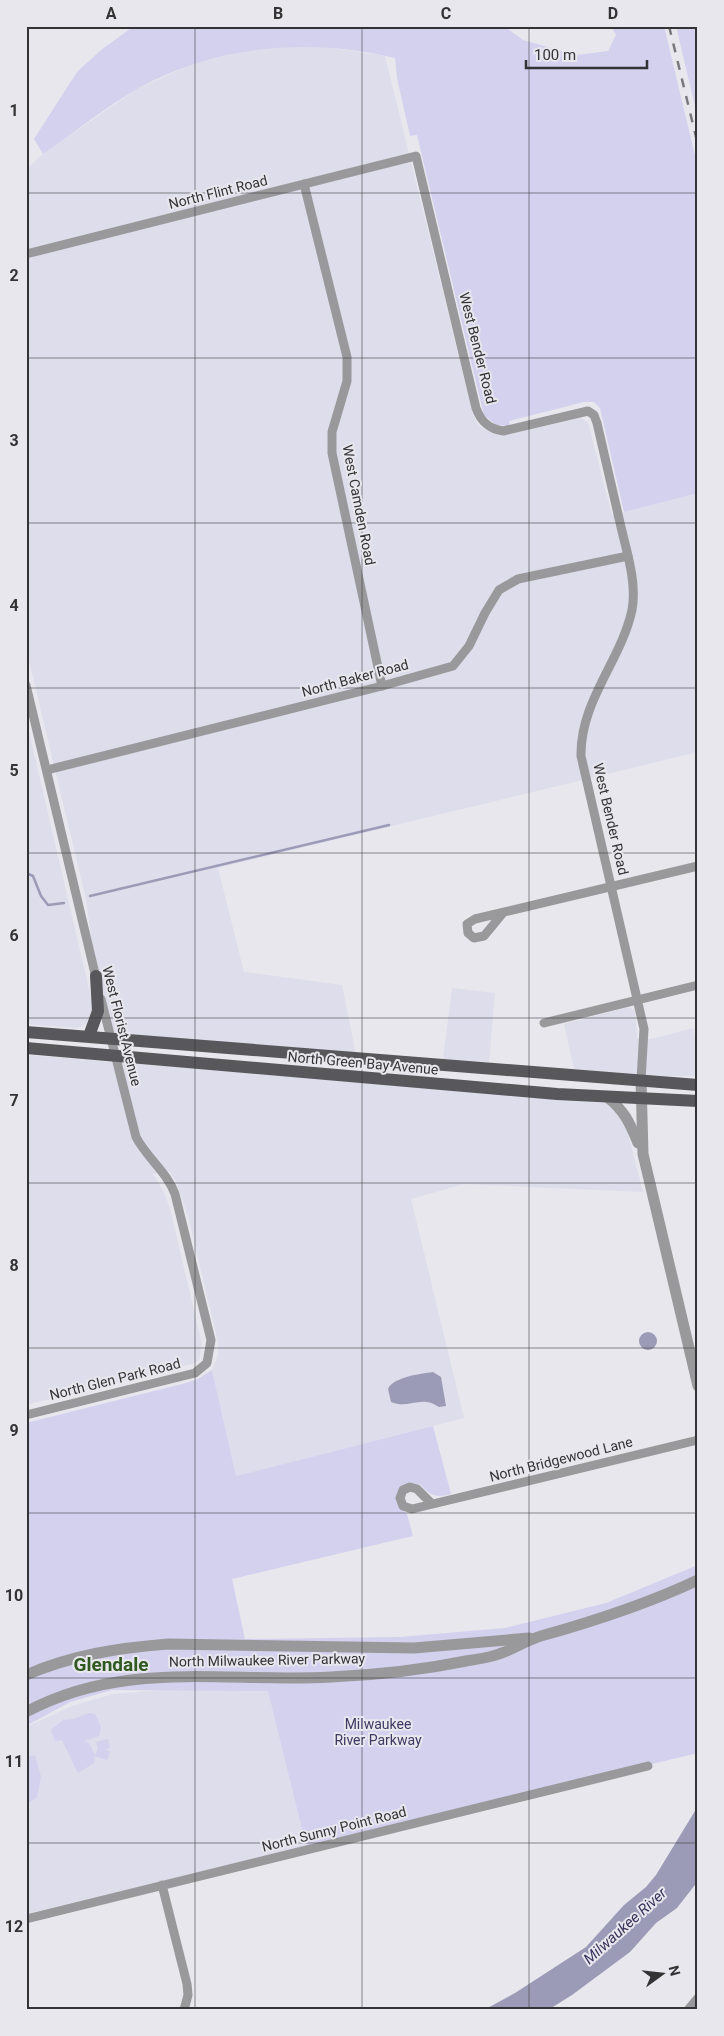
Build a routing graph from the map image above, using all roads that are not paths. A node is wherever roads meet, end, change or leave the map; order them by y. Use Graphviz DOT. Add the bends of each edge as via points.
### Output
graph roads {
  1 [pos="416,156"];
  2 [pos="304,184"];
  3 [pos="26,254"];
  4 [pos="628,556"];
  5 [pos="26,685"];
  6 [pos="382,686"];
  7 [pos="47,770"];
  8 [pos="698,866"];
  9 [pos="611,888"];
  10 [pos="503,913"];
  11 [pos="96,976"];
  12 [pos="698,985"];
  13 [pos="638,1000"];
  14 [pos="544,1023"];
  15 [pos="26,1032"];
  16 [pos="89,1036"];
  17 [pos="111,1038"];
  18 [pos="196,1044"];
  19 [pos="213,1046"];
  20 [pos="26,1048"];
  21 [pos="115,1056"];
  22 [pos="195,1064"];
  23 [pos="212,1066"];
  24 [pos="641,1080"];
  25 [pos="698,1084"];
  26 [pos="607,1097"];
  27 [pos="641,1099"];
  28 [pos="698,1101"];
  29 [pos="642,1154"];
  30 [pos="207,1363"];
  31 [pos="698,1386"];
  32 [pos="26,1415"];
  33 [pos="698,1440"];
  34 [pos="432,1504"];
  35 [pos="698,1580"];
  36 [pos="538,1637"];
  37 [pos="26,1675"];
  38 [pos="26,1712"];
  39 [pos="648,1766"];
  40 [pos="162,1885"];
  41 [pos="26,1919"];
  42 [pos="698,1998"];
  43 [pos="184,2010"];
  44 [pos="688,2010"];
  1 -- 2 [label="street, North Flint Road"];
  1 -- 4 [label="street, West Bender Road" via="478,415 486,425 503,431 592,412"];
  2 -- 3 [label="street, North Flint Road"];
  2 -- 6 [label="street, West Camden Road" via="347,358 347,381 332,432 332,453"];
  4 -- 6 [label="street, North Baker Road" via="518,579 500,590 469,646 453,666"];
  4 -- 9 [label="street, West Bender Road" via="633,592 628,623 587,713 581,744 583,770"];
  5 -- 7 [label="street, West Florist Avenue"];
  6 -- 7 [label="street, North Baker Road"];
  7 -- 11 [label="street, West Florist Avenue"];
  8 -- 9 [label="street"];
  9 -- 10 [label="street"];
  9 -- 13 [label="street, West Bender Road"];
  11 -- 16 [label="main road" via="98,1011"];
  11 -- 17 [label="street, West Florist Avenue"];
  12 -- 13 [label="street"];
  13 -- 14 [label="street"];
  13 -- 24 [label="street, West Bender Road" via="645,1044"];
  15 -- 16 [label="main road, North Green Bay Avenue"];
  16 -- 17 [label="main road, North Green Bay Avenue"];
  17 -- 18 [label="main road, North Green Bay Avenue"];
  17 -- 21 [label="street, West Florist Avenue"];
  18 -- 19 [label="main road, North Green Bay Avenue"];
  18 -- 22 [label="main road"];
  19 -- 23 [label="main road"];
  19 -- 24 [label="main road, North Green Bay Avenue" via="357,1060"];
  20 -- 21 [label="main road, North Green Bay Avenue"];
  21 -- 22 [label="main road, North Green Bay Avenue"];
  21 -- 30 [label="street, West Florist Avenue" via="136,1137 175,1194 211,1340"];
  22 -- 23 [label="main road, North Green Bay Avenue"];
  23 -- 26 [label="main road, North Green Bay Avenue"];
  24 -- 25 [label="main road, North Green Bay Avenue"];
  24 -- 27 [label="street, West Bender Road"];
  26 -- 27 [label="main road, North Green Bay Avenue"];
  26 -- 29 [label="street" via="628,1117"];
  27 -- 28 [label="main road, North Green Bay Avenue"];
  27 -- 29 [label="street, West Bender Road"];
  29 -- 31 [label="street, West Bender Road"];
  30 -- 32 [label="street, North Glen Park Road" via="195,1373"];
  33 -- 34 [label="street, North Bridgewood Lane"];
  35 -- 36 [label="street, North Milwaukee River Parkway" via="604,1619"];
  36 -- 37 [label="street, North Milwaukee River Parkway" via="414,1648 168,1644 75,1657"];
  36 -- 38 [label="street, North Milwaukee River Parkway" via="499,1654 380,1674 329,1678 157,1676 123,1679 73,1691"];
  39 -- 40 [label="street, North Sunny Point Road"];
  40 -- 41 [label="street, North Sunny Point Road"];
  40 -- 43 [label="street" via="187,1984"];
  42 -- 44 [label="street"];
}
